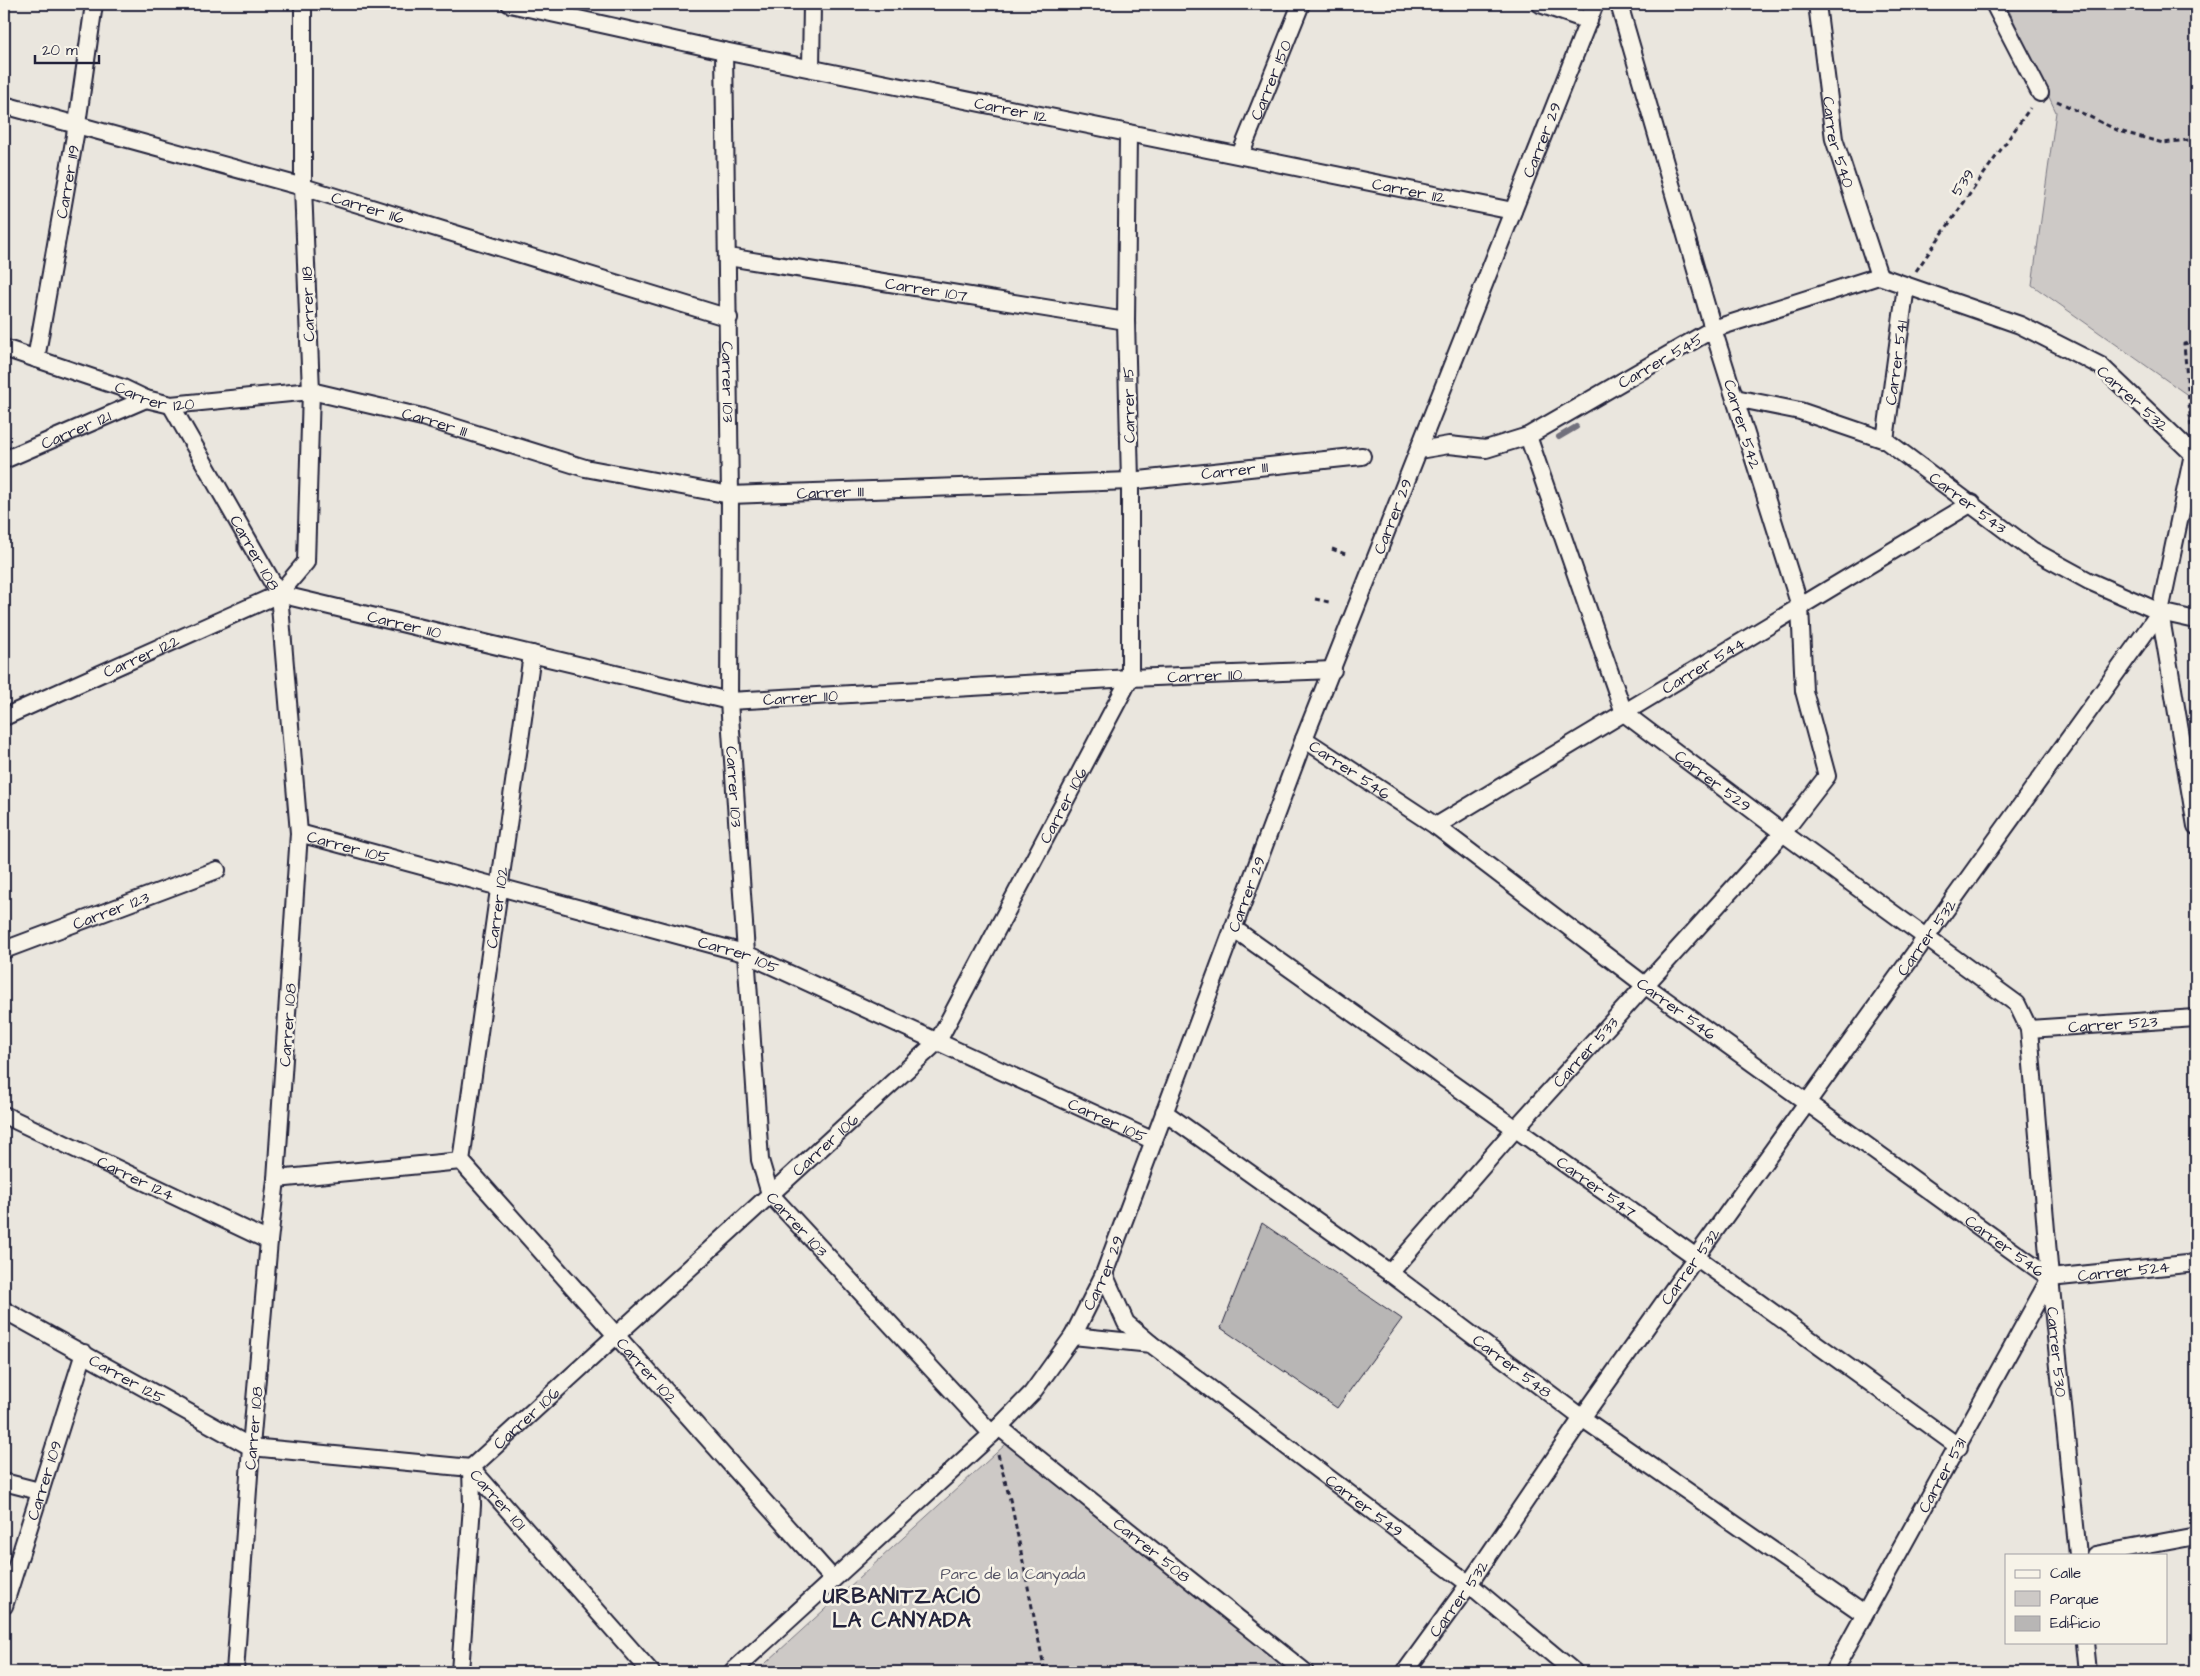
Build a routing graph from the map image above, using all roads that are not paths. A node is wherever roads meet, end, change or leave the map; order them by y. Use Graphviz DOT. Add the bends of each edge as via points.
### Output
graph roads {
  1 [pos="94,4"];
  2 [pos="303,4"];
  3 [pos="510,4"];
  4 [pos="812,4"];
  5 [pos="1300,4"];
  6 [pos="1540,4"];
  7 [pos="1596,4"];
  8 [pos="1817,4"];
  9 [pos="1994,4"];
  10 [pos="1619,5"];
  11 [pos="556,9"];
  12 [pos="1589,21"];
  13 [pos="724,51"];
  14 [pos="811,68"];
  15 [pos="2040,93"];
  16 [pos="4,105"];
  17 [pos="77,124"];
  18 [pos="1128,133"];
  19 [pos="1240,155"];
  20 [pos="303,187"];
  21 [pos="1513,212"];
  22 [pos="728,257"];
  23 [pos="1878,276"];
  24 [pos="1906,286"];
  25 [pos="729,318"];
  26 [pos="1126,321"];
  27 [pos="1713,329"];
  28 [pos="4,348"];
  29 [pos="36,359"];
  30 [pos="310,390"];
  31 [pos="1735,398"];
  32 [pos="146,399"];
  33 [pos="170,405"];
  34 [pos="1528,436"];
  35 [pos="1885,440"];
  36 [pos="1419,450"];
  37 [pos="1362,456"];
  38 [pos="4,460"];
  39 [pos="1130,480"];
  40 [pos="730,495"];
  41 [pos="1972,503"];
  42 [pos="279,594"];
  43 [pos="1800,606"];
  44 [pos="2160,612"];
  45 [pos="2196,620"];
  46 [pos="532,654"];
  47 [pos="1333,670"];
  48 [pos="1130,678"];
  49 [pos="729,701"];
  50 [pos="1624,713"];
  51 [pos="4,717"];
  52 [pos="1304,739"];
  53 [pos="1436,826"];
  54 [pos="2196,826"];
  55 [pos="299,832"];
  56 [pos="1783,833"];
  57 [pos="217,870"];
  58 [pos="500,885"];
  59 [pos="1233,928"];
  60 [pos="1927,938"];
  61 [pos="4,950"];
  62 [pos="744,953"];
  63 [pos="1646,986"];
  64 [pos="2196,1018"];
  65 [pos="2029,1029"];
  66 [pos="938,1041"];
  67 [pos="1808,1101"];
  68 [pos="1164,1112"];
  69 [pos="4,1115"];
  70 [pos="1515,1129"];
  71 [pos="1154,1141"];
  72 [pos="461,1161"];
  73 [pos="276,1179"];
  74 [pos="770,1194"];
  75 [pos="269,1241"];
  76 [pos="1696,1257"];
  77 [pos="2196,1263"];
  78 [pos="1104,1274"];
  79 [pos="1390,1274"];
  80 [pos="2050,1278"];
  81 [pos="4,1310"];
  82 [pos="1073,1336"];
  83 [pos="616,1337"];
  84 [pos="1151,1344"];
  85 [pos="84,1354"];
  86 [pos="1582,1418"];
  87 [pos="996,1431"];
  88 [pos="252,1447"];
  89 [pos="1958,1447"];
  90 [pos="471,1468"];
  91 [pos="4,1482"];
  92 [pos="39,1491"];
  93 [pos="2196,1536"];
  94 [pos="2078,1554"];
  95 [pos="2100,1554"];
  96 [pos="833,1579"];
  97 [pos="1469,1584"];
  98 [pos="4,1606"];
  99 [pos="1864,1614"];
  100 [pos="2085,1644"];
  101 [pos="235,1672"];
  102 [pos="460,1672"];
  103 [pos="651,1672"];
  104 [pos="732,1672"];
  105 [pos="1306,1672"];
  106 [pos="1405,1672"];
  107 [pos="1574,1672"];
  108 [pos="1833,1672"];
  109 [pos="2088,1672"];
  1 -- 17 [label="street, Carrer 119"];
  2 -- 20 [label="street, Carrer 118"];
  3 -- 11 [label="street, Carrer 112"];
  4 -- 14 [label="street"];
  5 -- 19 [label="street, Carrer 150"];
  6 -- 12 [label="street"];
  7 -- 12 [label="street, Carrer 29"];
  8 -- 23 [label="street, Carrer 540" via="1834,140"];
  9 -- 15 [label="street"];
  10 -- 27 [label="street, Carrer 542"];
  11 -- 13 [label="street, Carrer 112"];
  12 -- 21 [label="street, Carrer 29"];
  13 -- 14 [label="street, Carrer 112"];
  13 -- 22 [label="street, Carrer 103"];
  14 -- 18 [label="street, Carrer 112"];
  16 -- 17 [label="street, Carrer 116"];
  17 -- 20 [label="street, Carrer 116"];
  17 -- 29 [label="street, Carrer 119"];
  18 -- 19 [label="street, Carrer 112"];
  18 -- 26 [label="street, Carrer 115"];
  19 -- 21 [label="street, Carrer 112"];
  20 -- 25 [label="street, Carrer 116"];
  20 -- 30 [label="street, Carrer 118"];
  21 -- 36 [label="street, Carrer 29"];
  22 -- 25 [label="street, Carrer 103"];
  22 -- 26 [label="street, Carrer 107"];
  23 -- 24 [label="street"];
  23 -- 27 [label="street, Carrer 545"];
  24 -- 35 [label="street, Carrer 541"];
  24 -- 44 [label="street, Carrer 532" via="2020,325 2101,366 2193,454"];
  25 -- 40 [label="street, Carrer 103"];
  26 -- 39 [label="street, Carrer 115"];
  27 -- 31 [label="street, Carrer 542"];
  27 -- 34 [label="street, Carrer 545"];
  28 -- 29 [label="street, Carrer 120"];
  29 -- 32 [label="street, Carrer 120"];
  30 -- 33 [label="street, Carrer 120"];
  30 -- 40 [label="street, Carrer 111" via="422,417 586,468"];
  30 -- 42 [label="street, Carrer 118" via="306,562"];
  31 -- 35 [label="street, Carrer 543" via="1800,411"];
  31 -- 43 [label="street, Carrer 542"];
  32 -- 33 [label="street, Carrer 120"];
  32 -- 38 [label="street, Carrer 121"];
  33 -- 42 [label="street, Carrer 108"];
  34 -- 36 [label="street, Carrer 545" via="1486,449 1449,446"];
  34 -- 50 [label="street"];
  35 -- 41 [label="street, Carrer 543"];
  36 -- 47 [label="street, Carrer 29"];
  37 -- 39 [label="street, Carrer 111"];
  39 -- 40 [label="street, Carrer 111"];
  39 -- 48 [label="street, Carrer 115"];
  40 -- 49 [label="street, Carrer 103"];
  41 -- 43 [label="street, Carrer 544"];
  41 -- 44 [label="street, Carrer 543" via="2032,550 2089,581"];
  42 -- 46 [label="street, Carrer 110"];
  42 -- 51 [label="street, Carrer 122"];
  42 -- 55 [label="street, Carrer 108"];
  43 -- 50 [label="street, Carrer 544"];
  43 -- 56 [label="street, Carrer 542" via="1804,690 1827,776"];
  44 -- 45 [label="street, Carrer 543"];
  44 -- 54 [label="street"];
  44 -- 60 [label="street, Carrer 532"];
  46 -- 49 [label="street, Carrer 110"];
  46 -- 58 [label="street, Carrer 102"];
  47 -- 48 [label="street, Carrer 110"];
  47 -- 52 [label="street, Carrer 29"];
  48 -- 49 [label="street, Carrer 110"];
  48 -- 66 [label="street, Carrer 106"];
  49 -- 62 [label="street, Carrer 103"];
  50 -- 53 [label="street, Carrer 544"];
  50 -- 56 [label="street, Carrer 529"];
  52 -- 53 [label="street, Carrer 546"];
  52 -- 59 [label="street, Carrer 29"];
  53 -- 63 [label="street, Carrer 546"];
  55 -- 58 [label="street, Carrer 105"];
  55 -- 73 [label="street, Carrer 108"];
  56 -- 60 [label="street, Carrer 529"];
  56 -- 63 [label="street, Carrer 533"];
  57 -- 61 [label="street, Carrer 123"];
  58 -- 62 [label="street, Carrer 105"];
  58 -- 72 [label="street, Carrer 102"];
  59 -- 68 [label="street, Carrer 29"];
  59 -- 70 [label="street, Carrer 547"];
  60 -- 65 [label="street, Carrer 529" via="2017,1004"];
  60 -- 67 [label="street, Carrer 532"];
  62 -- 66 [label="street, Carrer 105"];
  62 -- 74 [label="street, Carrer 103" via="760,1160"];
  63 -- 67 [label="street, Carrer 546"];
  63 -- 70 [label="street, Carrer 533"];
  64 -- 65 [label="street, Carrer 523"];
  65 -- 80 [label="street, Carrer 530"];
  66 -- 71 [label="street, Carrer 105"];
  66 -- 74 [label="street, Carrer 106"];
  67 -- 76 [label="street, Carrer 532"];
  67 -- 80 [label="street, Carrer 546"];
  68 -- 71 [label="street, Carrer 29"];
  68 -- 79 [label="street, Carrer 548"];
  69 -- 75 [label="street, Carrer 124"];
  70 -- 76 [label="street, Carrer 547"];
  70 -- 79 [label="street, Carrer 533"];
  71 -- 78 [label="street, Carrer 29"];
  72 -- 73 [label="street"];
  72 -- 83 [label="street, Carrer 102"];
  73 -- 75 [label="street, Carrer 108"];
  74 -- 83 [label="street, Carrer 106"];
  74 -- 87 [label="street, Carrer 103"];
  75 -- 88 [label="street, Carrer 108"];
  76 -- 86 [label="street, Carrer 532"];
  76 -- 89 [label="street, Carrer 547"];
  77 -- 80 [label="street, Carrer 524"];
  78 -- 82 [label="street, Carrer 29"];
  78 -- 84 [label="street, Carrer 549" via="1126,1324"];
  79 -- 86 [label="street, Carrer 548"];
  80 -- 89 [label="street, Carrer 531"];
  80 -- 94 [label="street, Carrer 530"];
  81 -- 85 [label="street, Carrer 125"];
  82 -- 84 [label="street"];
  82 -- 87 [label="street, Carrer 29" via="1032,1393"];
  83 -- 90 [label="street, Carrer 106"];
  83 -- 96 [label="street, Carrer 102"];
  84 -- 97 [label="street, Carrer 549"];
  85 -- 88 [label="street, Carrer 125"];
  85 -- 92 [label="street, Carrer 109"];
  86 -- 97 [label="street, Carrer 532"];
  86 -- 99 [label="street, Carrer 548"];
  87 -- 96 [label="street, Carrer 29"];
  87 -- 105 [label="street, Carrer 508"];
  88 -- 90 [label="street, Carrer 101"];
  88 -- 101 [label="street, Carrer 108"];
  89 -- 99 [label="street, Carrer 531"];
  90 -- 102 [label="street" via="472,1505"];
  90 -- 103 [label="street, Carrer 101"];
  91 -- 92 [label="street"];
  92 -- 98 [label="street, Carrer 109"];
  93 -- 95 [label="street"];
  96 -- 104 [label="street, Carrer 29"];
  97 -- 106 [label="street, Carrer 532"];
  97 -- 107 [label="street, Carrer 549"];
  99 -- 108 [label="street, Carrer 531"];
  100 -- 109 [label="street"];
}
